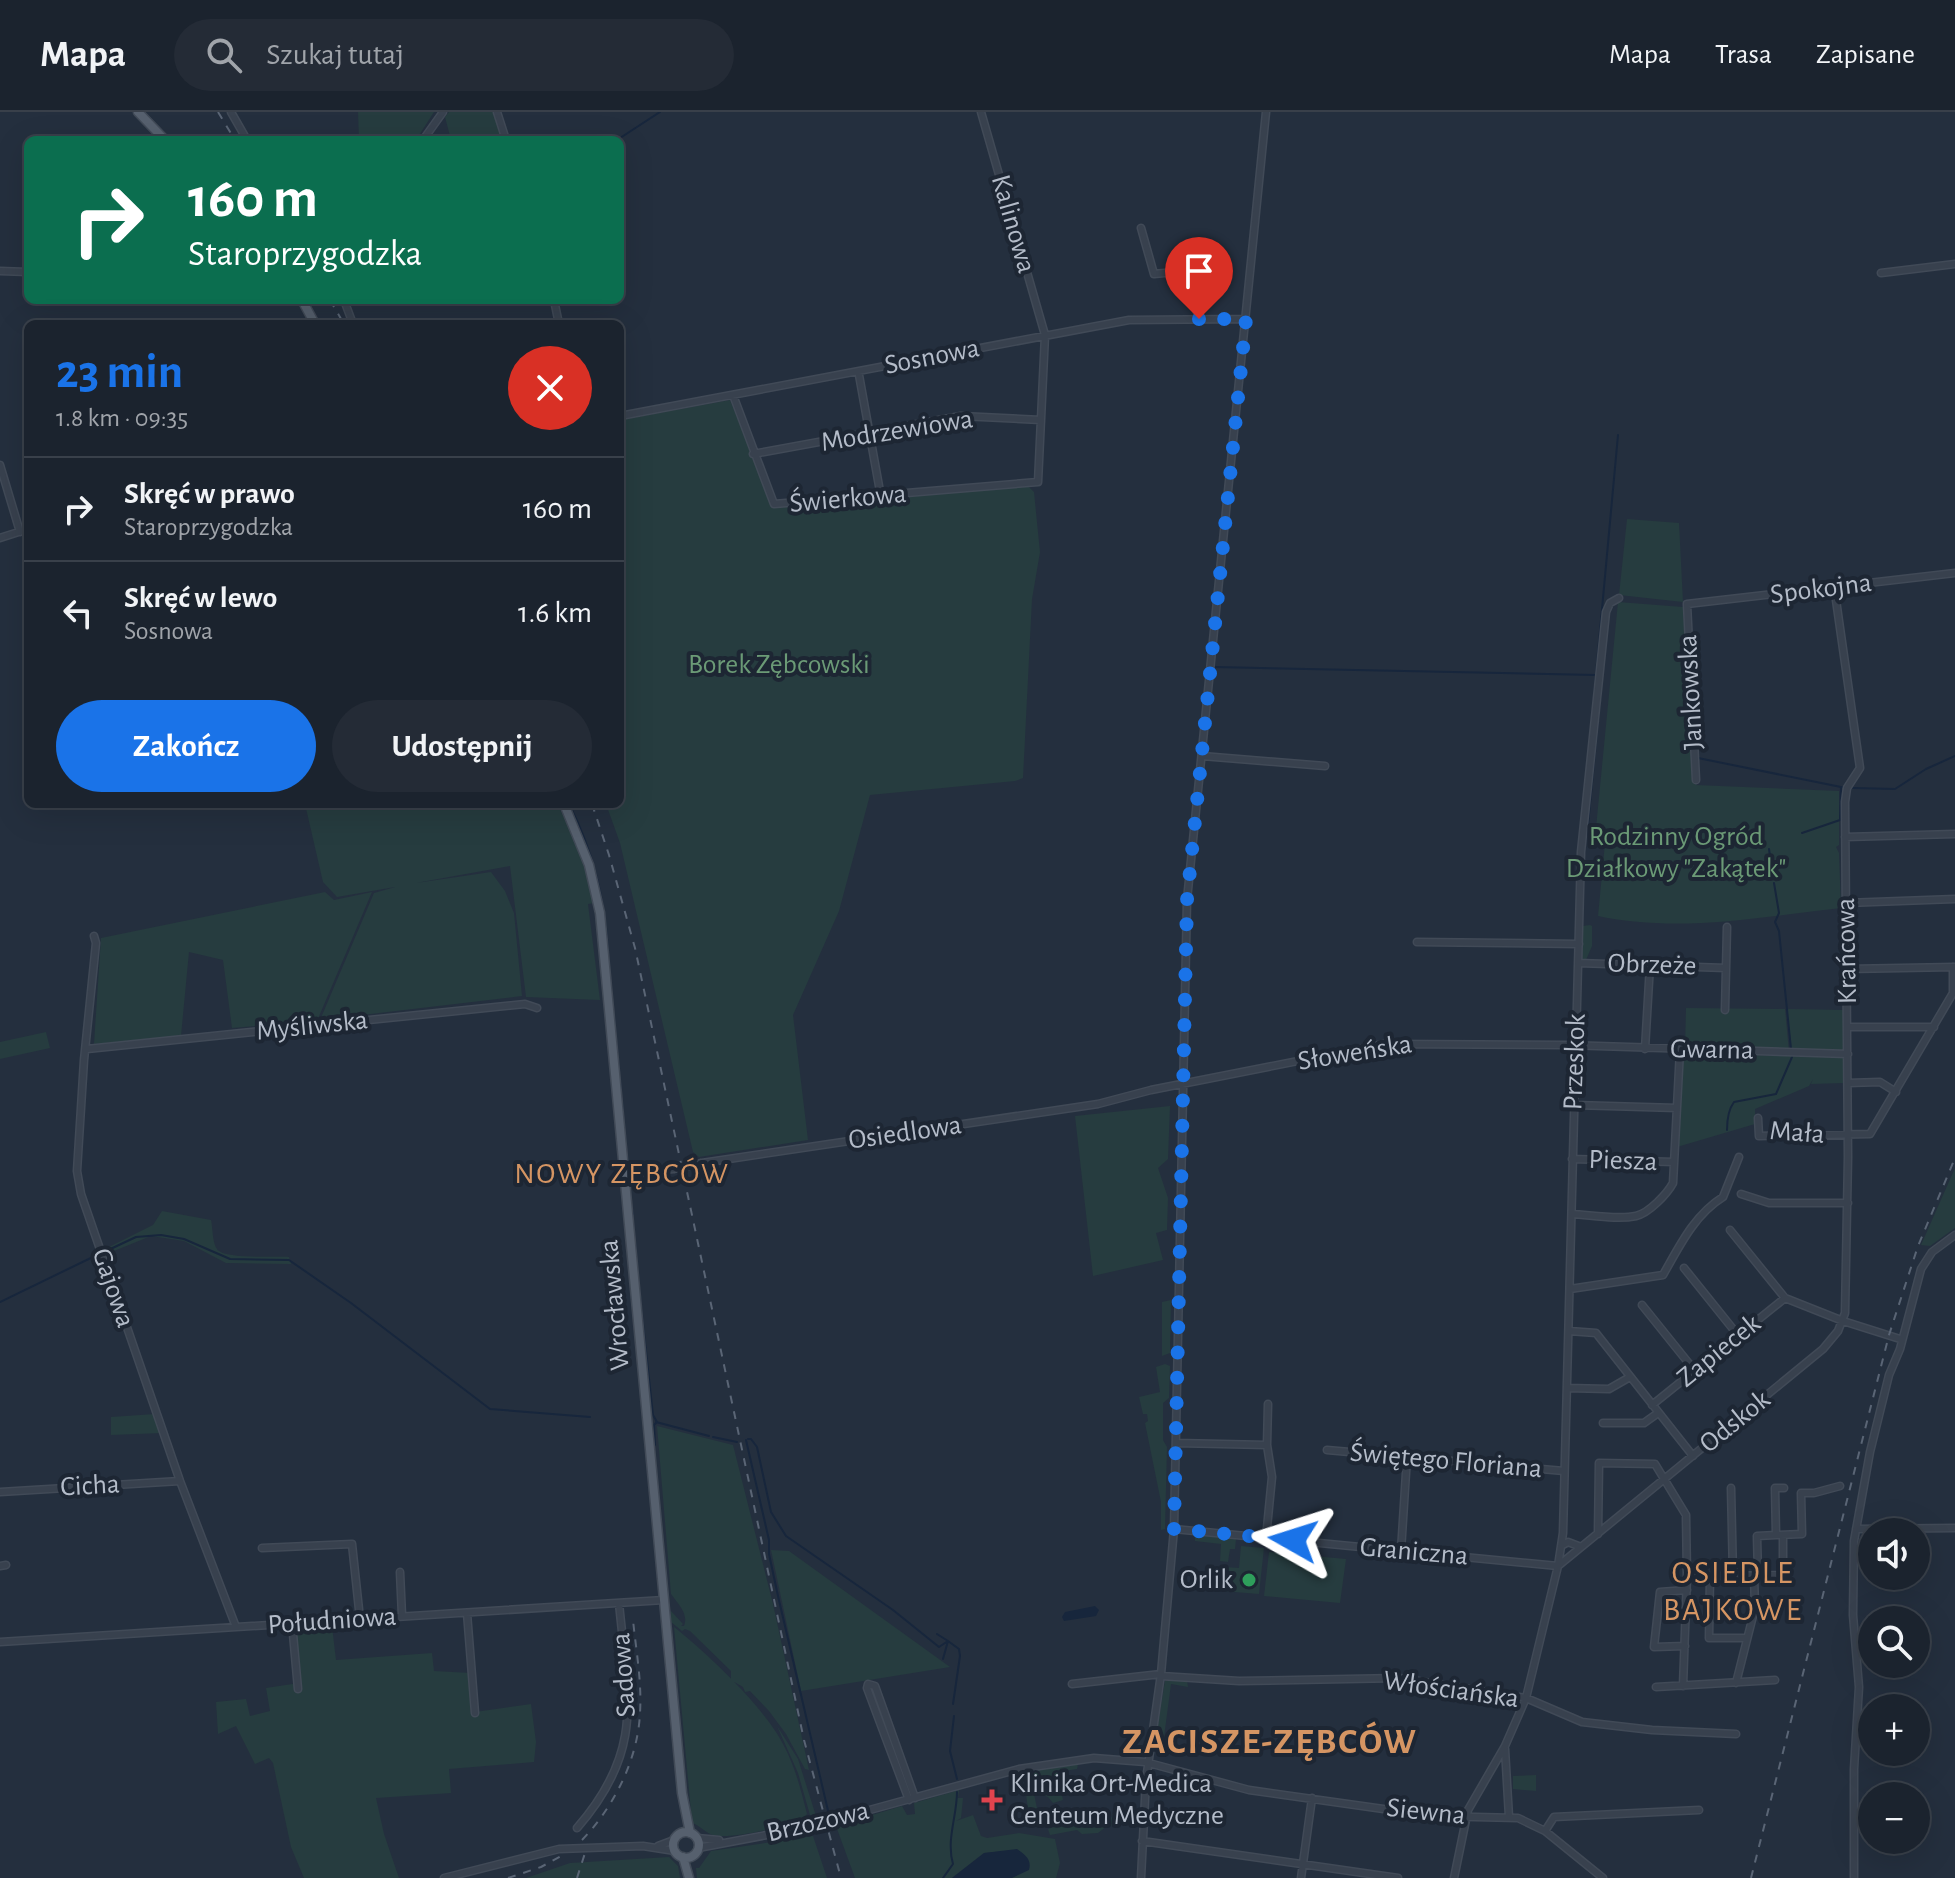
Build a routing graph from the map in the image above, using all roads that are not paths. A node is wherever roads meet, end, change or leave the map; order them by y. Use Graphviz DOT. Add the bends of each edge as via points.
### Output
graph roads {
  1 [pos="138,112"];
  2 [pos="231,112"];
  3 [pos="443,112"];
  4 [pos="497,112"];
  5 [pos="981,112"];
  6 [pos="1266,112"];
  7 [pos="161,136"];
  8 [pos="245,136"];
  9 [pos="426,136"];
  10 [pos="505,136"];
  11 [pos="1141,228"];
  12 [pos="1955,264"];
  13 [pos="0,271"];
  14 [pos="24,272"];
  15 [pos="1881,273"];
  16 [pos="1199,319"];
  17 [pos="1246,320"];
  18 [pos="1045,335"];
  19 [pos="859,375"];
  20 [pos="733,395"];
  21 [pos="624,415"];
  22 [pos="1041,420"];
  23 [pos="869,435"];
  24 [pos="753,454"];
  25 [pos="0,465"];
  26 [pos="1038,482"];
  27 [pos="881,497"];
  28 [pos="24,530"];
  29 [pos="20,532"];
  30 [pos="0,538"];
  31 [pos="1955,573"];
  32 [pos="1834,586"];
  33 [pos="1619,598"];
  34 [pos="1687,604"];
  35 [pos="1202,756"];
  36 [pos="1325,766"];
  37 [pos="1696,780"];
  38 [pos="566,808"];
  39 [pos="1955,834"];
  40 [pos="1845,837"];
  41 [pos="1955,899"];
  42 [pos="1846,903"];
  43 [pos="1727,927"];
  44 [pos="94,936"];
  45 [pos="1417,942"];
  46 [pos="1579,944"];
  47 [pos="1578,963"];
  48 [pos="1650,965"];
  49 [pos="1954,967"];
  50 [pos="1726,968"];
  51 [pos="1847,969"];
  52 [pos="537,1008"];
  53 [pos="1725,1010"];
  54 [pos="1848,1027"];
  55 [pos="1934,1027"];
  56 [pos="1576,1046"];
  57 [pos="87,1049"];
  58 [pos="1645,1049"];
  59 [pos="1680,1050"];
  60 [pos="1848,1054"];
  61 [pos="1848,1083"];
  62 [pos="1184,1084"];
  63 [pos="1896,1092"];
  64 [pos="1574,1105"];
  65 [pos="1677,1108"];
  66 [pos="1758,1118"];
  67 [pos="1848,1135"];
  68 [pos="1739,1157"];
  69 [pos="1572,1159"];
  70 [pos="1674,1162"];
  71 [pos="624,1174"];
  72 [pos="1741,1194"];
  73 [pos="1848,1203"];
  74 [pos="1572,1214"];
  75 [pos="1730,1230"];
  76 [pos="1955,1235"];
  77 [pos="1684,1268"];
  78 [pos="1570,1289"];
  79 [pos="1785,1298"];
  80 [pos="1642,1305"];
  81 [pos="1843,1321"];
  82 [pos="1569,1331"];
  83 [pos="1737,1334"];
  84 [pos="1900,1339"];
  85 [pos="1695,1371"];
  86 [pos="1630,1377"];
  87 [pos="1567,1388"];
  88 [pos="1268,1404"];
  89 [pos="1652,1405"];
  90 [pos="1658,1413"];
  91 [pos="1603,1423"];
  92 [pos="1176,1443"];
  93 [pos="1267,1445"];
  94 [pos="1327,1450"];
  95 [pos="1693,1456"];
  96 [pos="1407,1457"];
  97 [pos="1564,1471"];
  98 [pos="1665,1479"];
  99 [pos="180,1481"];
  100 [pos="1840,1486"];
  101 [pos="1731,1488"];
  102 [pos="1784,1488"];
  103 [pos="0,1492"];
  104 [pos="1955,1528"];
  105 [pos="1174,1529"];
  106 [pos="1856,1529"];
  107 [pos="1563,1533"];
  108 [pos="1598,1534"];
  109 [pos="1779,1535"];
  110 [pos="1266,1538"];
  111 [pos="1572,1544"];
  112 [pos="1581,1547"];
  113 [pos="262,1548"];
  114 [pos="1561,1549"];
  115 [pos="1401,1551"];
  116 [pos="1572,1555"];
  117 [pos="1558,1566"];
  118 [pos="400,1572"];
  119 [pos="1733,1575"];
  120 [pos="1756,1575"];
  121 [pos="1687,1576"];
  122 [pos="1710,1576"];
  123 [pos="1687,1590"];
  124 [pos="662,1600"];
  125 [pos="622,1603"];
  126 [pos="467,1613"];
  127 [pos="402,1616"];
  128 [pos="360,1619"];
  129 [pos="292,1623"];
  130 [pos="236,1627"];
  131 [pos="1746,1638"];
  132 [pos="0,1642"];
  133 [pos="1685,1646"];
  134 [pos="1161,1675"];
  135 [pos="1775,1680"];
  136 [pos="1736,1683"];
  137 [pos="1072,1684"];
  138 [pos="1683,1686"];
  139 [pos="1656,1687"];
  140 [pos="298,1689"];
  141 [pos="1526,1698"];
  142 [pos="475,1713"];
  143 [pos="1736,1734"];
  144 [pos="1505,1746"];
  145 [pos="1148,1763"];
  146 [pos="1312,1798"];
  147 [pos="912,1799"];
  148 [pos="1472,1801"];
  149 [pos="1699,1810"];
  150 [pos="1484,1817"];
  151 [pos="1509,1817"];
  152 [pos="1465,1818"];
  153 [pos="577,1828"];
  154 [pos="1545,1831"];
  155 [pos="688,1838"];
  156 [pos="1142,1841"];
  157 [pos="654,1846"];
  158 [pos="683,1855"];
  159 [pos="1303,1864"];
  160 [pos="444,1878"];
  161 [pos="690,1878"];
  162 [pos="1141,1878"];
  163 [pos="1301,1878"];
  164 [pos="1398,1878"];
  165 [pos="1454,1878"];
  166 [pos="1603,1878"];
  167 [pos="1854,1878"];
  1 -- 7 [label="main road"];
  2 -- 8 [label="street"];
  3 -- 9 [label="street"];
  4 -- 10 [label="street"];
  5 -- 18 [label="street, Kalinowa"];
  6 -- 17 [label="street"];
  11 -- 16 [label="street" via="1154,274 1185,271"];
  12 -- 15 [label="street"];
  13 -- 14 [label="street"];
  16 -- 17 [label="street, Sosnowa"];
  16 -- 18 [label="street, Sosnowa" via="1129,320"];
  17 -- 35 [label="street"];
  18 -- 20 [label="street, Sosnowa"];
  18 -- 22 [label="street, Kalinowa"];
  19 -- 23 [label="street"];
  20 -- 21 [label="street, Sosnowa"];
  20 -- 24 [label="street, Świerkowa"];
  22 -- 23 [label="street, Modrzewiowa" via="961,416"];
  22 -- 26 [label="street, Kalinowa"];
  23 -- 24 [label="street, Modrzewiowa"];
  23 -- 27 [label="street"];
  24 -- 27 [label="street, Świerkowa" via="774,504"];
  25 -- 29 [label="street"];
  26 -- 27 [label="street, Świerkowa"];
  28 -- 29 [label="street"];
  29 -- 30 [label="street"];
  31 -- 32 [label="street, Spokojna"];
  32 -- 34 [label="street, Spokojna"];
  32 -- 40 [label="street, Krańcowa" via="1860,768 1846,794"];
  33 -- 46 [label="street, Przeskok" via="1610,603 1606,618 1581,852"];
  34 -- 37 [label="street, Jankowska"];
  35 -- 36 [label="street"];
  35 -- 62 [label="street" via="1187,900"];
  38 -- 71 [label="main road, Wrocławska" via="584,849 598,904"];
  39 -- 40 [label="street"];
  40 -- 42 [label="street, Krańcowa"];
  41 -- 42 [label="street"];
  42 -- 51 [label="street, Krańcowa"];
  43 -- 50 [label="street"];
  44 -- 57 [label="street, Gajowa"];
  45 -- 46 [label="street"];
  46 -- 47 [label="street, Przeskok"];
  47 -- 48 [label="street, Obrzeże"];
  47 -- 56 [label="street, Przeskok"];
  48 -- 50 [label="street, Obrzeże"];
  48 -- 58 [label="street"];
  49 -- 51 [label="street"];
  49 -- 55 [label="street" via="1953,993"];
  50 -- 53 [label="street"];
  51 -- 54 [label="street, Krańcowa"];
  52 -- 57 [label="street, Myśliwska" via="525,1004"];
  54 -- 55 [label="street"];
  54 -- 60 [label="street, Krańcowa"];
  55 -- 63 [label="street"];
  56 -- 58 [label="street, Gwarna"];
  56 -- 62 [label="street, Słoweńska" via="1384,1044"];
  56 -- 64 [label="street, Przeskok"];
  57 -- 99 [label="street, Gajowa" via="77,1171 81,1194"];
  58 -- 59 [label="street, Gwarna"];
  59 -- 60 [label="street, Gwarna"];
  59 -- 65 [label="street, Piesza"];
  60 -- 61 [label="street, Krańcowa"];
  61 -- 63 [label="street" via="1880,1082"];
  61 -- 67 [label="street, Krańcowa"];
  62 -- 71 [label="street, Osiedlowa, bridge" via="1098,1104"];
  62 -- 92 [label="street"];
  63 -- 67 [label="street" via="1873,1132"];
  64 -- 65 [label="street, Piesza"];
  64 -- 69 [label="street, Przeskok"];
  65 -- 70 [label="street, Piesza"];
  66 -- 67 [label="street, Mała" via="1759,1136"];
  67 -- 73 [label="street, Krańcowa"];
  68 -- 78 [label="street" via="1723,1197 1702,1214 1663,1275"];
  69 -- 70 [label="street, Piesza"];
  69 -- 74 [label="street, Przeskok"];
  70 -- 74 [label="street, Piesza" via="1671,1188 1640,1214"];
  71 -- 124 [label="main road, Wrocławska"];
  72 -- 73 [label="street" via="1769,1203"];
  73 -- 81 [label="street, Krańcowa"];
  74 -- 78 [label="street, Przeskok"];
  75 -- 79 [label="street"];
  76 -- 84 [label="street" via="1932,1252 1921,1269"];
  77 -- 83 [label="street"];
  78 -- 82 [label="street, Przeskok"];
  79 -- 81 [label="street"];
  79 -- 83 [label="street, Zapiecek"];
  80 -- 85 [label="street"];
  81 -- 84 [label="street"];
  81 -- 95 [label="street, Odskok" via="1823,1349"];
  82 -- 86 [label="street" via="1596,1333"];
  82 -- 87 [label="street, Przeskok"];
  83 -- 85 [label="street, Zapiecek"];
  84 -- 106 [label="street"];
  85 -- 89 [label="street, Zapiecek"];
  86 -- 87 [label="street" via="1609,1389"];
  86 -- 89 [label="street"];
  87 -- 97 [label="street, Przeskok"];
  88 -- 93 [label="street"];
  89 -- 90 [label="street"];
  90 -- 91 [label="street" via="1644,1423"];
  90 -- 95 [label="street"];
  92 -- 93 [label="street"];
  92 -- 105 [label="street"];
  93 -- 110 [label="street" via="1272,1477"];
  94 -- 96 [label="street, Świętego Floriana"];
  95 -- 98 [label="street, Odskok"];
  96 -- 97 [label="street, Świętego Floriana"];
  96 -- 115 [label="street"];
  97 -- 107 [label="street, Przeskok"];
  98 -- 108 [label="street, Odskok"];
  98 -- 108 [label="street" via="1655,1464 1599,1463"];
  98 -- 121 [label="street" via="1686,1515"];
  99 -- 103 [label="street, Cicha"];
  99 -- 130 [label="street, Gajowa"];
  100 -- 109 [label="street" via="1801,1493 1802,1534"];
  101 -- 119 [label="street"];
  102 -- 109 [label="street" via="1775,1488"];
  104 -- 106 [label="street"];
  105 -- 110 [label="street, Graniczna"];
  105 -- 134 [label="street"];
  106 -- 167 [label="street"];
  107 -- 111 [label="street"];
  107 -- 114 [label="street, Przeskok"];
  108 -- 112 [label="street, Odskok"];
  109 -- 120 [label="street" via="1757,1536"];
  109 -- 120 [label="street" via="1783,1575"];
  110 -- 115 [label="street, Graniczna"];
  111 -- 112 [label="street"];
  111 -- 114 [label="street"];
  111 -- 116 [label="street"];
  112 -- 116 [label="street, Odskok"];
  113 -- 128 [label="street" via="352,1544"];
  114 -- 116 [label="street" via="1565,1557"];
  114 -- 117 [label="street, Przeskok"];
  115 -- 117 [label="street, Graniczna"];
  116 -- 117 [label="street, Odskok"];
  117 -- 141 [label="street, Przeskok"];
  118 -- 127 [label="street"];
  119 -- 120 [label="street"];
  119 -- 122 [label="street"];
  120 -- 131 [label="street" via="1755,1608"];
  121 -- 122 [label="street"];
  121 -- 123 [label="street"];
  122 -- 131 [label="street" via="1709,1638"];
  123 -- 133 [label="street"];
  123 -- 133 [label="street" via="1660,1592 1654,1647"];
  124 -- 125 [label="street, Południowa"];
  124 -- 155 [label="main road, Wrocławska"];
  125 -- 126 [label="street, Południowa"];
  125 -- 153 [label="street, Sadowa" via="627,1735 596,1807"];
  126 -- 127 [label="street, Południowa"];
  126 -- 142 [label="street"];
  127 -- 128 [label="street, Południowa"];
  128 -- 129 [label="street, Południowa"];
  129 -- 130 [label="street, Południowa"];
  129 -- 140 [label="street"];
  130 -- 132 [label="street, Południowa"];
  131 -- 136 [label="street"];
  133 -- 138 [label="street"];
  134 -- 137 [label="street, Włościańska"];
  134 -- 141 [label="street, Włościańska" via="1239,1681 1399,1678"];
  134 -- 145 [label="street"];
  135 -- 136 [label="street"];
  136 -- 138 [label="street"];
  138 -- 139 [label="street"];
  141 -- 143 [label="street, Włościańska" via="1582,1722"];
  141 -- 144 [label="street, Przeskok"];
  144 -- 148 [label="street, Przeskok"];
  144 -- 151 [label="street"];
  145 -- 146 [label="street, Siewna" via="1235,1788"];
  145 -- 147 [label="street, Brzozowa" via="1073,1760"];
  145 -- 156 [label="street"];
  146 -- 152 [label="street, Siewna"];
  146 -- 159 [label="street"];
  147 -- 147 [label="street, Brzozowa" via="875,1686 868,1684 867,1688"];
  147 -- 155 [label="street, Brzozowa" via="792,1831 726,1841"];
  148 -- 150 [label="street"];
  148 -- 152 [label="street, Przeskok"];
  149 -- 154 [label="street" via="1554,1817"];
  150 -- 151 [label="street, Siewna"];
  150 -- 152 [label="street, Siewna"];
  151 -- 154 [label="street, Siewna"];
  152 -- 165 [label="street, Przeskok"];
  154 -- 166 [label="street, Siewna"];
  155 -- 157 [label="street"];
  155 -- 158 [label="main road, Wrocławska"];
  155 -- 158 [label="main road"];
  156 -- 159 [label="street"];
  156 -- 162 [label="street"];
  157 -- 158 [label="street"];
  157 -- 160 [label="street" via="559,1849"];
  158 -- 161 [label="main road"];
  159 -- 163 [label="street"];
  159 -- 164 [label="street"];
}
